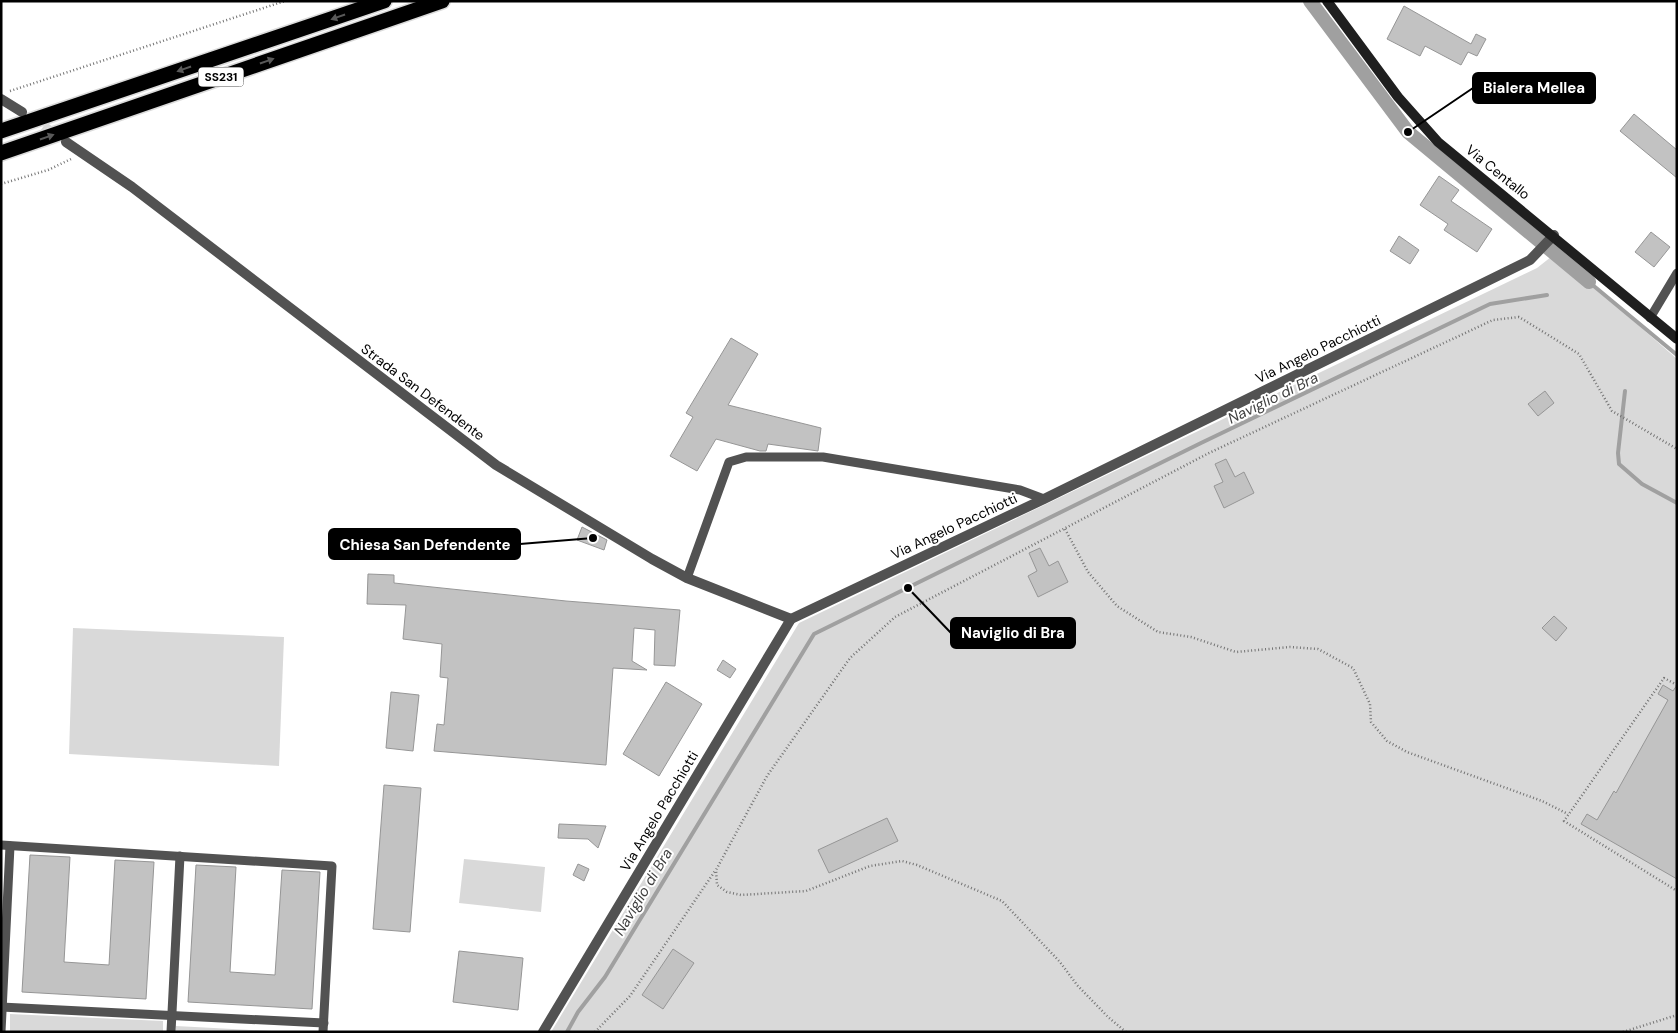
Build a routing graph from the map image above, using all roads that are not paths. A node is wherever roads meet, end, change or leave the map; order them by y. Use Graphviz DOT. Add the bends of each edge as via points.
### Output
graph roads {
  1 [pos="384,1"];
  2 [pos="442,1"];
  3 [pos="1327,1"];
  4 [pos="1,99"];
  5 [pos="22,112"];
  6 [pos="1,131"];
  7 [pos="66,142"];
  8 [pos="1,153"];
  9 [pos="1552,238"];
  10 [pos="1677,273"];
  11 [pos="1650,318"];
  12 [pos="1677,340"];
  13 [pos="1044,499"];
  14 [pos="688,578"];
  15 [pos="791,619"];
  16 [pos="6,846"];
  17 [pos="180,856"];
  18 [pos="2,1007"];
  19 [pos="171,1015"];
  20 [pos="323,1027"];
  21 [pos="1,1032"];
  22 [pos="170,1032"];
  23 [pos="543,1032"];
  1 -- 6 [label="highway, SS231, one-way"];
  8 -- 2 [label="highway, SS231, one-way"];
  3 -- 9 [label="main road, Via Centallo" via="1398,98 1438,142"];
  4 -- 5 [label="street"];
  7 -- 14 [label="street, Strada San Defendente" via="132,187 496,465"];
  9 -- 11 [label="main road, Via Centallo"];
  9 -- 13 [label="street, Via Angelo Pacchiotti" via="1530,260"];
  10 -- 11 [label="lane"];
  11 -- 12 [label="main road, Via Centallo"];
  13 -- 14 [label="lane" via="1020,490 824,457 746,457 728,462"];
  13 -- 15 [label="street, Via Angelo Pacchiotti"];
  14 -- 15 [label="street, Strada San Defendente"];
  15 -- 23 [label="street, Via Angelo Pacchiotti"];
  16 -- 17 [label="lane"];
  16 -- 18 [label="lane"];
  17 -- 19 [label="lane"];
  17 -- 20 [label="lane" via="332,866"];
  18 -- 19 [label="lane"];
  18 -- 21 [label="lane"];
  19 -- 20 [label="lane"];
  19 -- 22 [label="lane"];
}
